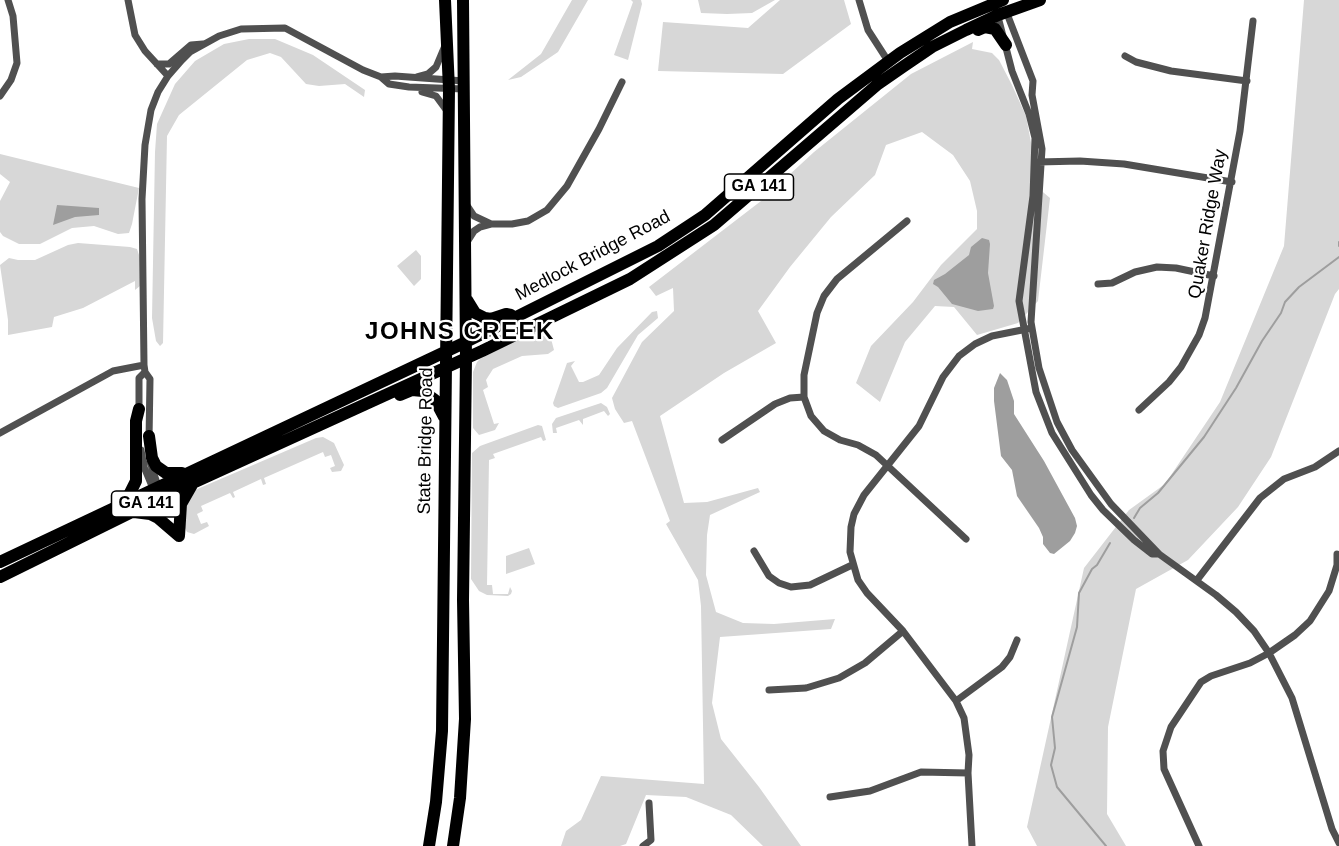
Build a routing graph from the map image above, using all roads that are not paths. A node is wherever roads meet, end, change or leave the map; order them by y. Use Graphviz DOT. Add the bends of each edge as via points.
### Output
graph roads {
  1 [pos="8,0"];
  2 [pos="128,0"];
  3 [pos="445,0"];
  4 [pos="463,0"];
  5 [pos="859,0"];
  6 [pos="1040,0"];
  7 [pos="1000,5"];
  8 [pos="1253,21"];
  9 [pos="446,43"];
  10 [pos="206,44"];
  11 [pos="1006,45"];
  12 [pos="1125,56"];
  13 [pos="888,61"];
  14 [pos="157,64"];
  15 [pos="900,69"];
  16 [pos="168,76"];
  17 [pos="381,77"];
  18 [pos="409,78"];
  19 [pos="1247,81"];
  20 [pos="622,82"];
  21 [pos="448,85"];
  22 [pos="464,85"];
  23 [pos="409,87"];
  24 [pos="0,96"];
  25 [pos="447,111"];
  26 [pos="1038,162"];
  27 [pos="1232,182"];
  28 [pos="465,202"];
  29 [pos="907,221"];
  30 [pos="490,224"];
  31 [pos="465,247"];
  32 [pos="1214,276"];
  33 [pos="1098,284"];
  34 [pos="465,296"];
  35 [pos="515,317"];
  36 [pos="1032,328"];
  37 [pos="1023,330"];
  38 [pos="466,342"];
  39 [pos="445,351"];
  40 [pos="466,358"];
  41 [pos="445,367"];
  42 [pos="145,368"];
  43 [pos="804,397"];
  44 [pos="376,399"];
  45 [pos="139,409"];
  46 [pos="1139,410"];
  47 [pos="445,418"];
  48 [pos="0,433"];
  49 [pos="149,436"];
  50 [pos="722,440"];
  51 [pos="1339,451"];
  52 [pos="888,465"];
  53 [pos="190,478"];
  54 [pos="157,493"];
  55 [pos="128,507"];
  56 [pos="966,538"];
  57 [pos="754,551"];
  58 [pos="1160,554"];
  59 [pos="1337,554"];
  60 [pos="0,562"];
  61 [pos="852,565"];
  62 [pos="0,577"];
  63 [pos="1197,580"];
  64 [pos="1336,580"];
  65 [pos="903,631"];
  66 [pos="1017,640"];
  67 [pos="1269,653"];
  68 [pos="769,690"];
  69 [pos="956,701"];
  70 [pos="968,773"];
  71 [pos="830,797"];
  72 [pos="649,803"];
  73 [pos="1336,828"];
  74 [pos="1339,843"];
  75 [pos="429,846"];
  76 [pos="453,846"];
  77 [pos="643,846"];
  78 [pos="972,846"];
  79 [pos="1199,846"];
  1 -- 24 [label="street" via="17,63"];
  2 -- 14 [label="street" via="135,35"];
  3 -- 9 [label="highway, State Bridge Road"];
  4 -- 22 [label="highway"];
  5 -- 13 [label="street" via="868,30"];
  6 -- 7 [label="highway, Medlock Bridge Road / GA 141"];
  7 -- 11 [label="street"];
  7 -- 13 [label="highway, Medlock Bridge Road / GA 141" via="950,22"];
  7 -- 15 [label="highway, Medlock Bridge Road / GA 141"];
  7 -- 26 [label="street" via="1033,81 1042,149"];
  8 -- 19 [label="street, Quaker Ridge Way"];
  9 -- 18 [label="street" via="433,70"];
  9 -- 21 [label="highway, State Bridge Road"];
  10 -- 14 [label="street" via="191,45 169,64"];
  10 -- 16 [label="street" via="190,52"];
  10 -- 17 [label="street" via="241,29 285,28"];
  11 -- 15 [label="highway, Medlock Bridge Road" via="995,29 985,27"];
  11 -- 26 [label="street" via="1029,114"];
  12 -- 19 [label="street" via="1171,71"];
  13 -- 35 [label="highway, Medlock Bridge Road / GA 141" via="838,99 705,215 658,246"];
  14 -- 16 [label="street"];
  15 -- 40 [label="highway, Medlock Bridge Road / GA 141" via="714,225 630,279"];
  16 -- 42 [label="street" via="151,110 145,145"];
  17 -- 18 [label="street"];
  17 -- 23 [label="street" via="389,84"];
  18 -- 21 [label="street"];
  19 -- 27 [label="street, Quaker Ridge Way"];
  20 -- 30 [label="street" via="567,186 548,210 512,224"];
  21 -- 22 [label="street"];
  21 -- 23 [label="street"];
  21 -- 25 [label="highway, State Bridge Road"];
  22 -- 28 [label="highway"];
  23 -- 25 [label="street" via="436,96"];
  25 -- 39 [label="highway, State Bridge Road"];
  26 -- 27 [label="street" via="1124,164"];
  26 -- 36 [label="street"];
  26 -- 37 [label="street" via="1018,301"];
  27 -- 32 [label="street, Quaker Ridge Way"];
  28 -- 30 [label="street" via="474,216"];
  28 -- 31 [label="highway"];
  29 -- 43 [label="street" via="837,279 824,296 808,355"];
  30 -- 31 [label="street" via="474,231"];
  31 -- 34 [label="highway"];
  32 -- 33 [label="street" via="1157,267"];
  32 -- 46 [label="street, Quaker Ridge Way" via="1205,318 1191,352 1169,382"];
  34 -- 35 [label="highway" via="479,316"];
  34 -- 38 [label="highway"];
  35 -- 38 [label="highway, Medlock Bridge Road / GA 141"];
  36 -- 37 [label="street"];
  36 -- 58 [label="street" via="1045,390 1072,450 1111,504"];
  37 -- 52 [label="street" via="992,336 959,356 943,377 919,426"];
  37 -- 58 [label="street" via="1036,392 1052,432 1078,476 1103,510 1134,540 1152,554"];
  38 -- 39 [label="highway, Medlock Bridge Road / GA 141"];
  38 -- 40 [label="highway"];
  39 -- 41 [label="highway, State Bridge Road"];
  39 -- 53 [label="highway, Medlock Bridge Road / GA 141"];
  40 -- 41 [label="highway, Medlock Bridge Road / GA 141"];
  40 -- 76 [label="highway" via="465,719"];
  41 -- 44 [label="highway, Medlock Bridge Road / GA 141"];
  41 -- 47 [label="highway, State Bridge Road"];
  42 -- 45 [label="street" via="139,378"];
  42 -- 48 [label="street" via="113,371"];
  42 -- 49 [label="street" via="150,379"];
  43 -- 50 [label="street" via="776,404"];
  43 -- 52 [label="street" via="811,416 824,431 840,441 868,449"];
  44 -- 47 [label="highway" via="423,391 435,400"];
  44 -- 53 [label="highway, Medlock Bridge Road / GA 141"];
  45 -- 54 [label="street" via="141,456"];
  45 -- 55 [label="highway" via="136,481"];
  47 -- 75 [label="highway, State Bridge Road" via="442,731"];
  49 -- 53 [label="highway" via="156,466 166,473"];
  49 -- 54 [label="street"];
  51 -- 63 [label="street" via="1315,467 1284,479 1260,498"];
  52 -- 56 [label="street"];
  52 -- 61 [label="street" via="854,514 849,540"];
  53 -- 54 [label="highway, Medlock Bridge Road / GA 141"];
  53 -- 55 [label="highway" via="181,504 178,536 163,521"];
  54 -- 55 [label="highway, Medlock Bridge Road / GA 141"];
  55 -- 60 [label="highway, Medlock Bridge Road / GA 141"];
  55 -- 62 [label="highway, Medlock Bridge Road / GA 141"];
  57 -- 61 [label="street" via="769,576 791,587 810,585"];
  58 -- 63 [label="street"];
  59 -- 64 [label="street"];
  61 -- 65 [label="street" via="867,593"];
  63 -- 67 [label="street" via="1236,612"];
  64 -- 67 [label="street" via="1310,621"];
  65 -- 68 [label="street" via="865,663 839,678 806,688"];
  65 -- 69 [label="street"];
  66 -- 69 [label="street" via="1002,667"];
  67 -- 73 [label="street" via="1292,698"];
  67 -- 79 [label="street" via="1201,682 1165,742 1166,777"];
  69 -- 70 [label="street" via="965,727"];
  70 -- 71 [label="street" via="921,772 870,792"];
  70 -- 78 [label="street"];
  72 -- 77 [label="street" via="651,840"];
  73 -- 74 [label="street"];
}
